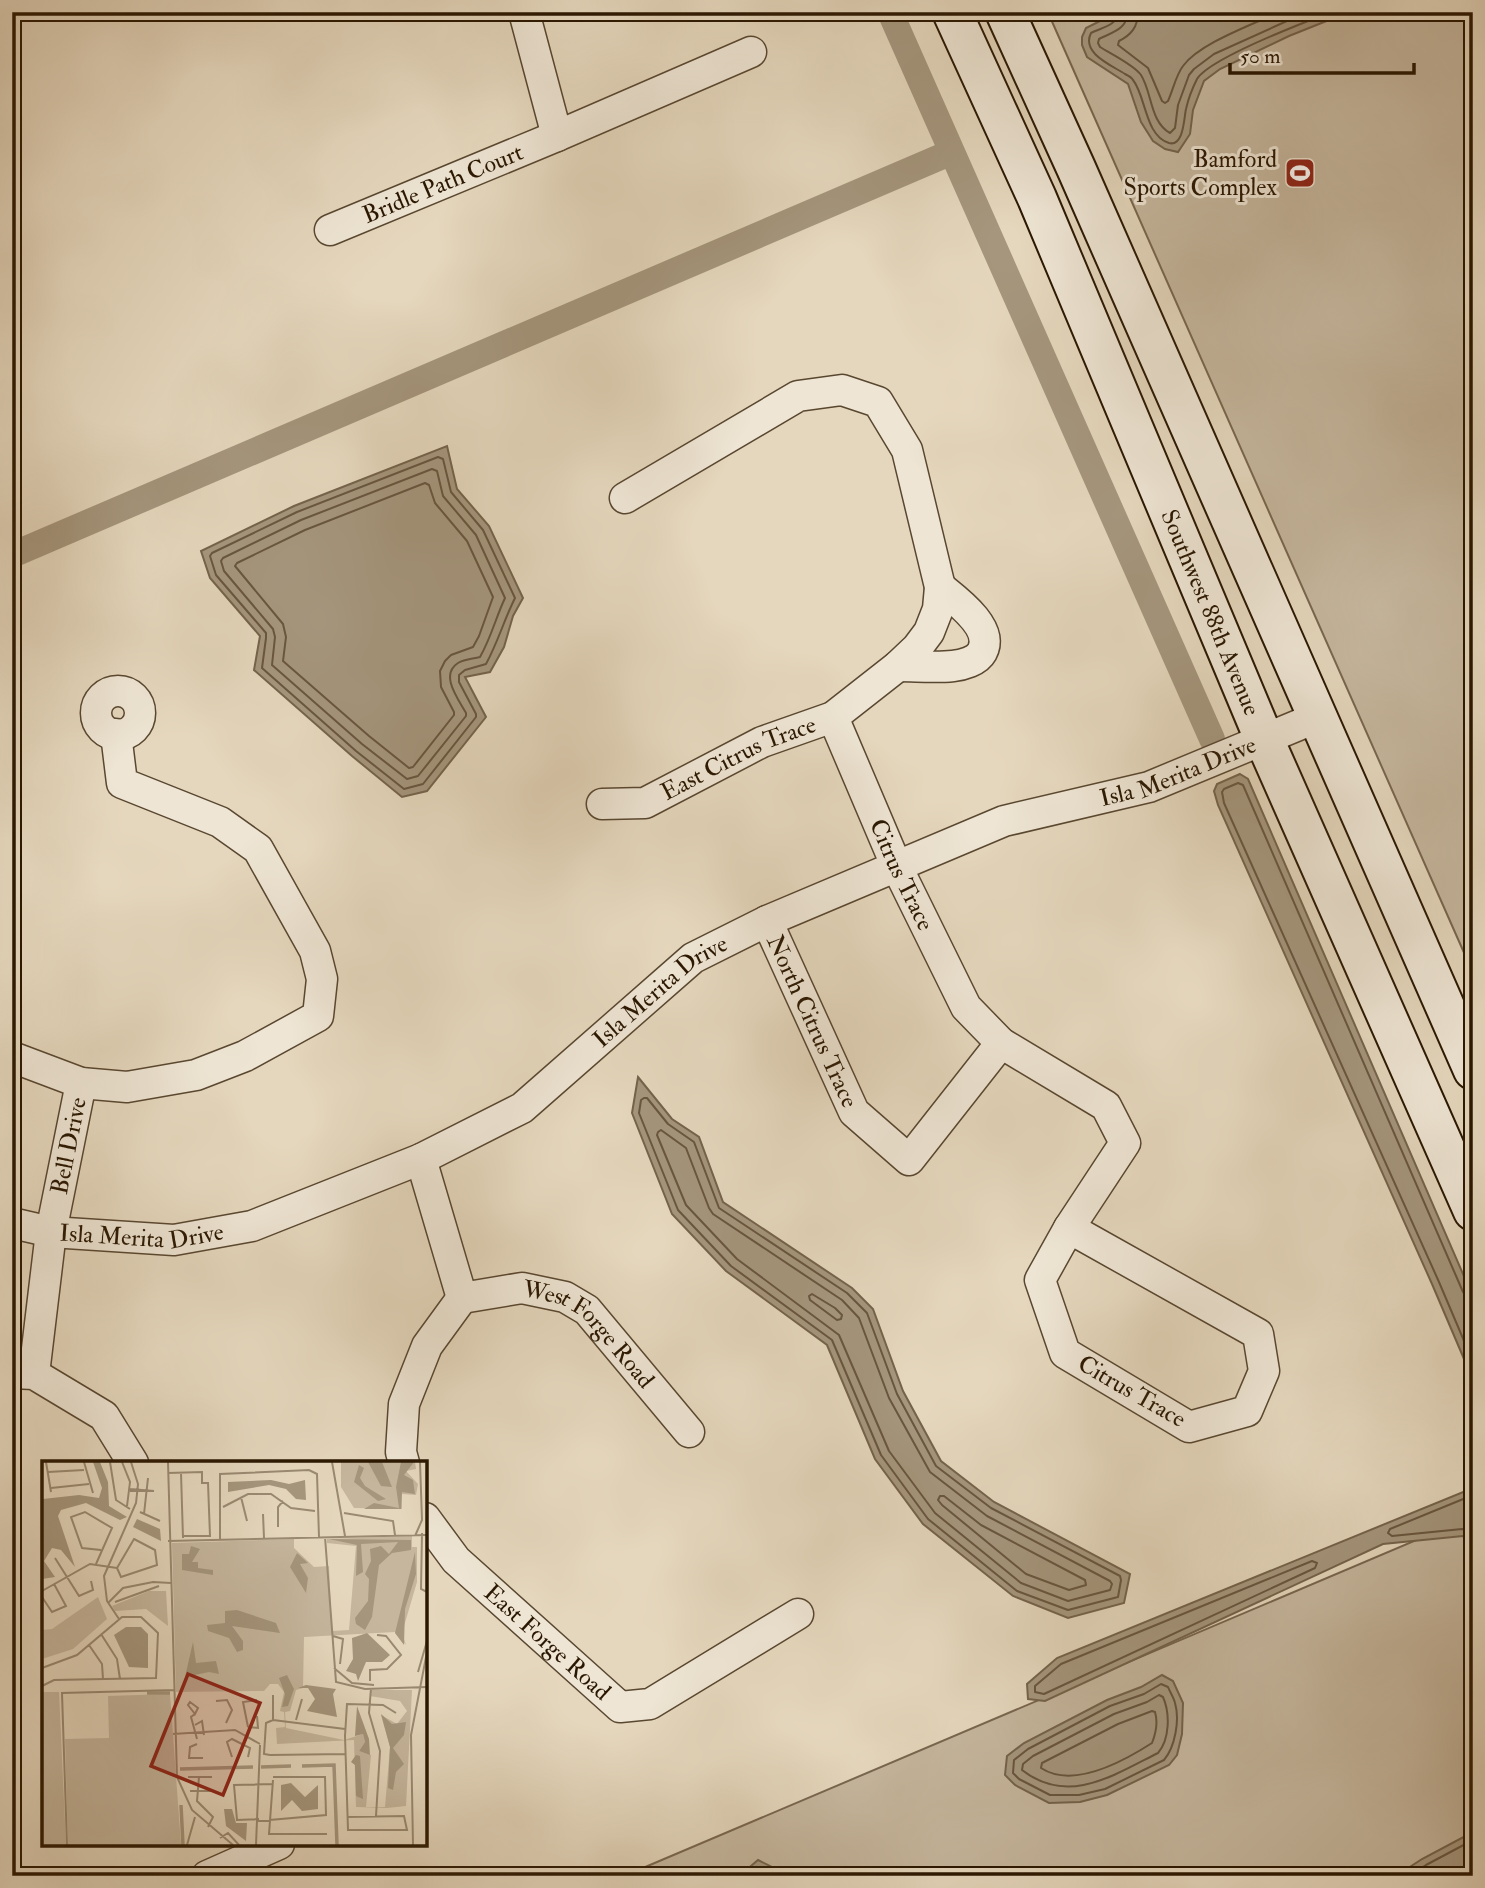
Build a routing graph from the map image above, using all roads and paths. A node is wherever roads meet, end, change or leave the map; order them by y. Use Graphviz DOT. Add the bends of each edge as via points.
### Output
graph roads {
  1 [pos="524,12"];
  2 [pos="952,12"];
  3 [pos="1005,12"];
  4 [pos="751,51"];
  5 [pos="557,136"];
  6 [pos="330,230"];
  7 [pos="625,498"];
  8 [pos="940,587"];
  9 [pos="898,666"];
  10 [pos="833,717"];
  11 [pos="1318,717"];
  12 [pos="116,734"];
  13 [pos="1264,739"];
  14 [pos="602,804"];
  15 [pos="897,865"];
  16 [pos="767,921"];
  17 [pos="1001,1042"];
  18 [pos="12,1057"];
  19 [pos="1473,1070"];
  20 [pos="81,1083"];
  21 [pos="421,1159"];
  22 [pos="1473,1211"];
  23 [pos="12,1223"];
  24 [pos="1069,1228"];
  25 [pos="51,1232"];
  26 [pos="462,1298"];
  27 [pos="23,1374"];
  28 [pos="689,1432"];
  29 [pos="133,1461"];
  30 [pos="403,1461"];
  31 [pos="427,1521"];
  32 [pos="798,1614"];
  33 [pos="274,1846"];
  34 [pos="207,1876"];
  1 -- 5 [label="street"];
  2 -- 13 [label="main road, Southwest 88th Avenue" via="1037,198"];
  3 -- 11 [label="main road"];
  4 -- 5 [label="street, Bridle Path Court"];
  5 -- 6 [label="street, Bridle Path Court"];
  7 -- 8 [label="street" via="798,396 842,390 878,402 907,450"];
  8 -- 9 [label="street, East Citrus Trace" via="929,632"];
  8 -- 9 [label="street" via="976,620 985,640 983,651 978,658 954,666"];
  9 -- 10 [label="street, East Citrus Trace"];
  10 -- 14 [label="street, East Citrus Trace" via="762,742 645,803"];
  10 -- 15 [label="street, Citrus Trace"];
  11 -- 13 [label="street, Isla Merita Drive"];
  11 -- 19 [label="main road"];
  12 -- 20 [label="street" via="122,783 220,821 258,849 315,951 322,979 318,1016 245,1056 197,1075 127,1087"];
  13 -- 15 [label="street, Isla Merita Drive" via="1149,786 1004,821"];
  13 -- 22 [label="main road, Southwest 88th Avenue"];
  15 -- 16 [label="street, Isla Merita Drive"];
  15 -- 17 [label="street, Citrus Trace" via="966,1007"];
  16 -- 17 [label="street, North Citrus Trace" via="854,1112 909,1160"];
  16 -- 21 [label="street, Isla Merita Drive" via="693,958 522,1108"];
  17 -- 24 [label="street, Citrus Trace" via="1107,1106 1125,1143"];
  18 -- 20 [label="street"];
  20 -- 25 [label="street, Bell Drive"];
  21 -- 25 [label="street, Isla Merita Drive" via="252,1226 174,1240"];
  21 -- 26 [label="street"];
  23 -- 25 [label="street, Isla Merita Drive"];
  24 -- 24 [label="street, Citrus Trace" via="1040,1280 1065,1353 1189,1427 1247,1411 1264,1371 1258,1334"];
  25 -- 27 [label="street, Bell Drive"];
  26 -- 28 [label="street, West Forge Road" via="522,1288 565,1297 587,1310"];
  26 -- 30 [label="street" via="427,1346 404,1404"];
  27 -- 29 [label="street" via="104,1416"];
  31 -- 32 [label="street, East Forge Road" via="456,1560 620,1707 650,1704"];
  33 -- 34 [label="street"];
}
